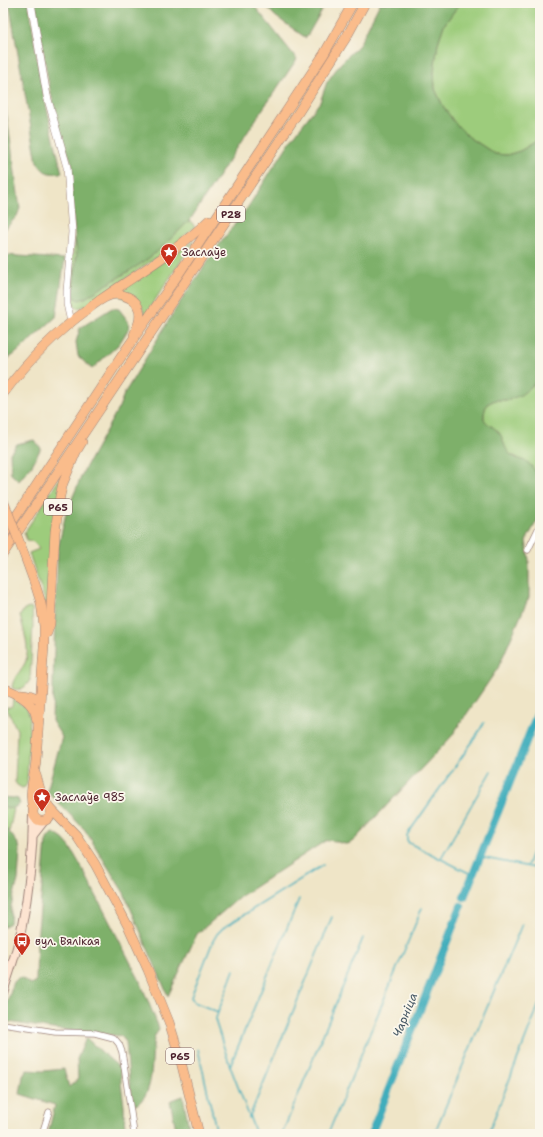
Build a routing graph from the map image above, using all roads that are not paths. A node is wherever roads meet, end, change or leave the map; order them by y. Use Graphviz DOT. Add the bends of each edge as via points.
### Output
graph roads {
  1 [pos="31,3"];
  2 [pos="353,3"];
  3 [pos="365,3"];
  4 [pos="221,210"];
  5 [pos="100,300"];
  6 [pos="71,322"];
  7 [pos="128,348"];
  8 [pos="3,394"];
  9 [pos="94,419"];
  10 [pos="3,499"];
  11 [pos="540,525"];
  12 [pos="3,536"];
  13 [pos="528,550"];
  14 [pos="3,554"];
  15 [pos="44,647"];
  16 [pos="42,681"];
  17 [pos="3,688"];
  18 [pos="21,694"];
  19 [pos="40,700"];
  20 [pos="31,704"];
  21 [pos="38,725"];
  22 [pos="35,773"];
  23 [pos="49,806"];
  24 [pos="33,811"];
  25 [pos="46,820"];
  26 [pos="73,832"];
  27 [pos="33,835"];
  28 [pos="3,993"];
  29 [pos="3,1024"];
  30 [pos="49,1112"];
  31 [pos="42,1134"];
  32 [pos="134,1134"];
  33 [pos="199,1134"];
  1 -- 6 [label="street" via="47,96 67,167 72,232 67,304"];
  2 -- 4 [label="main road, Р28" via="324,54"];
  3 -- 9 [label="main road, Р28" via="296,116"];
  4 -- 5 [label="main road" via="170,252"];
  4 -- 7 [label="main road, Р28"];
  5 -- 6 [label="main road"];
  5 -- 7 [label="main road" via="111,295 122,295 129,297 139,308 140,320"];
  6 -- 8 [label="main road" via="35,356"];
  7 -- 12 [label="main road, Р28"];
  9 -- 14 [label="main road, Р28"];
  9 -- 15 [label="main road, Р65" via="76,452 60,496 55,532 50,624"];
  10 -- 15 [label="main road, Р65, bridge" via="41,603"];
  11 -- 13 [label="street"];
  15 -- 16 [label="main road, Р65"];
  16 -- 18 [label="main road" via="33,690"];
  16 -- 19 [label="main road, Р65"];
  17 -- 18 [label="main road"];
  18 -- 19 [label="main road" via="34,696"];
  18 -- 20 [label="main road"];
  19 -- 20 [label="main road"];
  19 -- 21 [label="main road, Р65"];
  20 -- 21 [label="main road"];
  21 -- 22 [label="main road, Р65"];
  22 -- 23 [label="main road, Р65" via="42,796"];
  22 -- 24 [label="main road, Р65" via="31,795"];
  23 -- 24 [label="main road" via="39,803"];
  23 -- 25 [label="main road" via="51,815"];
  23 -- 26 [label="main road, Р65"];
  24 -- 25 [label="main road, Р65" via="38,820"];
  24 -- 27 [label="main road"];
  25 -- 26 [label="main road, Р65" via="59,823"];
  25 -- 27 [label="main road"];
  26 -- 33 [label="main road, Р65" via="102,877 129,928 152,980 179,1054"];
  27 -- 28 [label="main road" via="21,931"];
  29 -- 32 [label="street" via="55,1032 95,1033 114,1038 122,1052"];
  30 -- 31 [label="street"];
}
